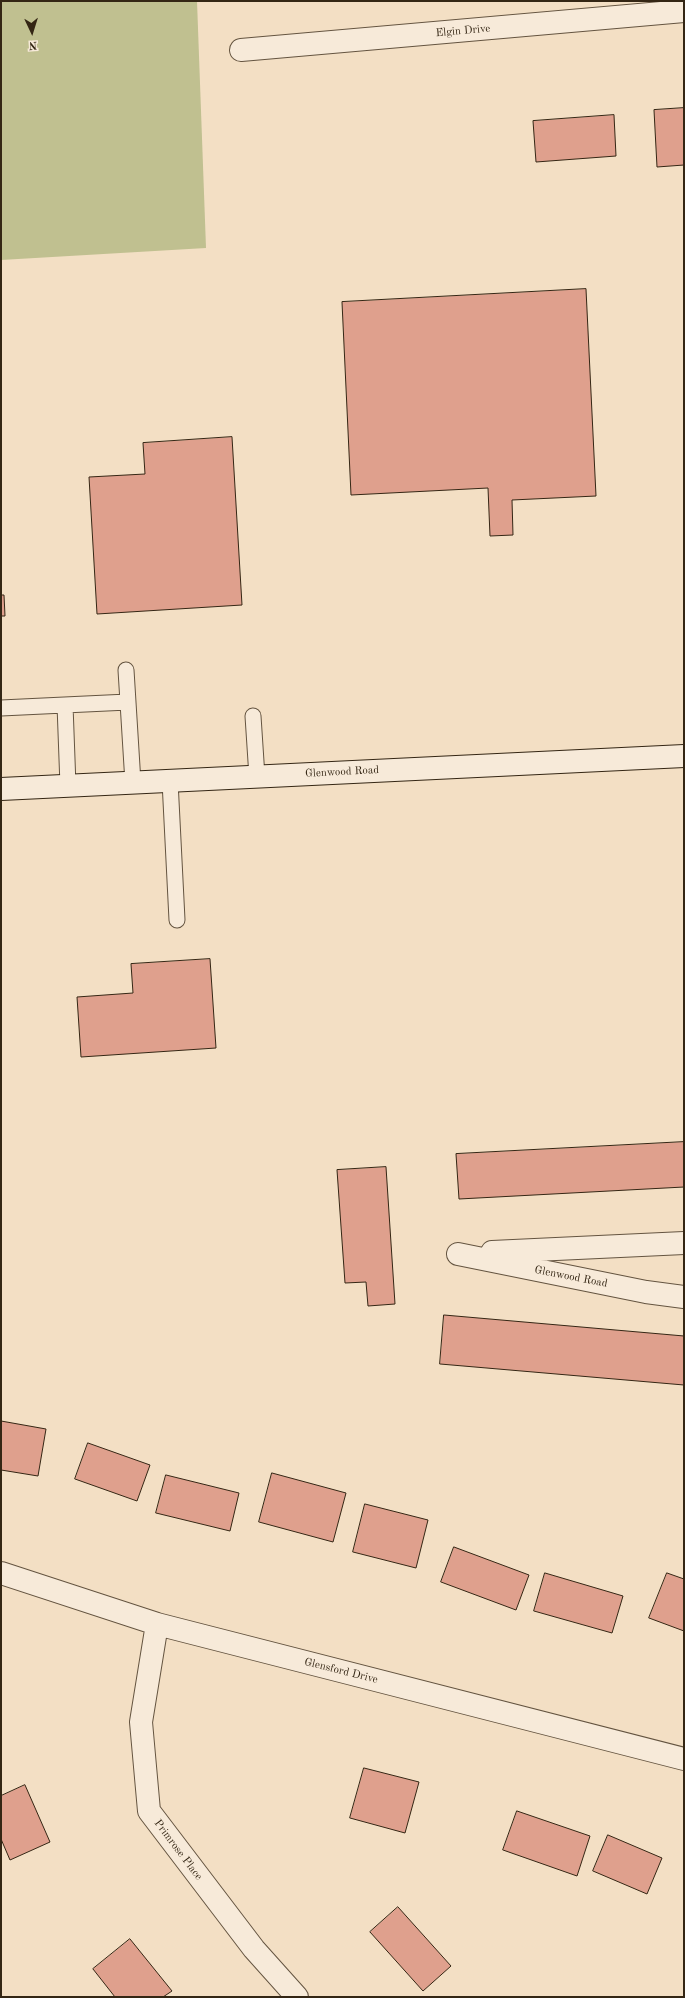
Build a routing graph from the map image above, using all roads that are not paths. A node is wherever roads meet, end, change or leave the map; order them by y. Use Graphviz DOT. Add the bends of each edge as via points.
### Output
graph roads {
  1 [pos="684,11"];
  2 [pos="241,50"];
  3 [pos="126,670"];
  4 [pos="128,702"];
  5 [pos="65,705"];
  6 [pos="1,708"];
  7 [pos="253,716"];
  8 [pos="684,756"];
  9 [pos="257,777"];
  10 [pos="170,781"];
  11 [pos="133,783"];
  12 [pos="68,786"];
  13 [pos="1,789"];
  14 [pos="177,920"];
  15 [pos="684,1243"];
  16 [pos="684,1297"];
  17 [pos="1,1573"];
  18 [pos="157,1624"];
  19 [pos="684,1759"];
  20 [pos="297,1997"];
  1 -- 2 [label="street, Elgin Drive"];
  3 -- 4 [label="lane"];
  4 -- 5 [label="lane"];
  4 -- 11 [label="lane"];
  5 -- 6 [label="lane"];
  5 -- 12 [label="lane"];
  7 -- 9 [label="lane"];
  8 -- 9 [label="street, Glenwood Road"];
  9 -- 10 [label="street, Glenwood Road"];
  10 -- 11 [label="street, Glenwood Road"];
  10 -- 14 [label="lane"];
  11 -- 12 [label="street, Glenwood Road"];
  12 -- 13 [label="street, Glenwood Road"];
  15 -- 16 [label="street, Glenwood Road" via="458,1254 646,1292"];
  17 -- 18 [label="street, Glensford Drive"];
  18 -- 19 [label="street, Glensford Drive"];
  18 -- 20 [label="street, Primrose Place" via="141,1722 149,1811 254,1949"];
}
